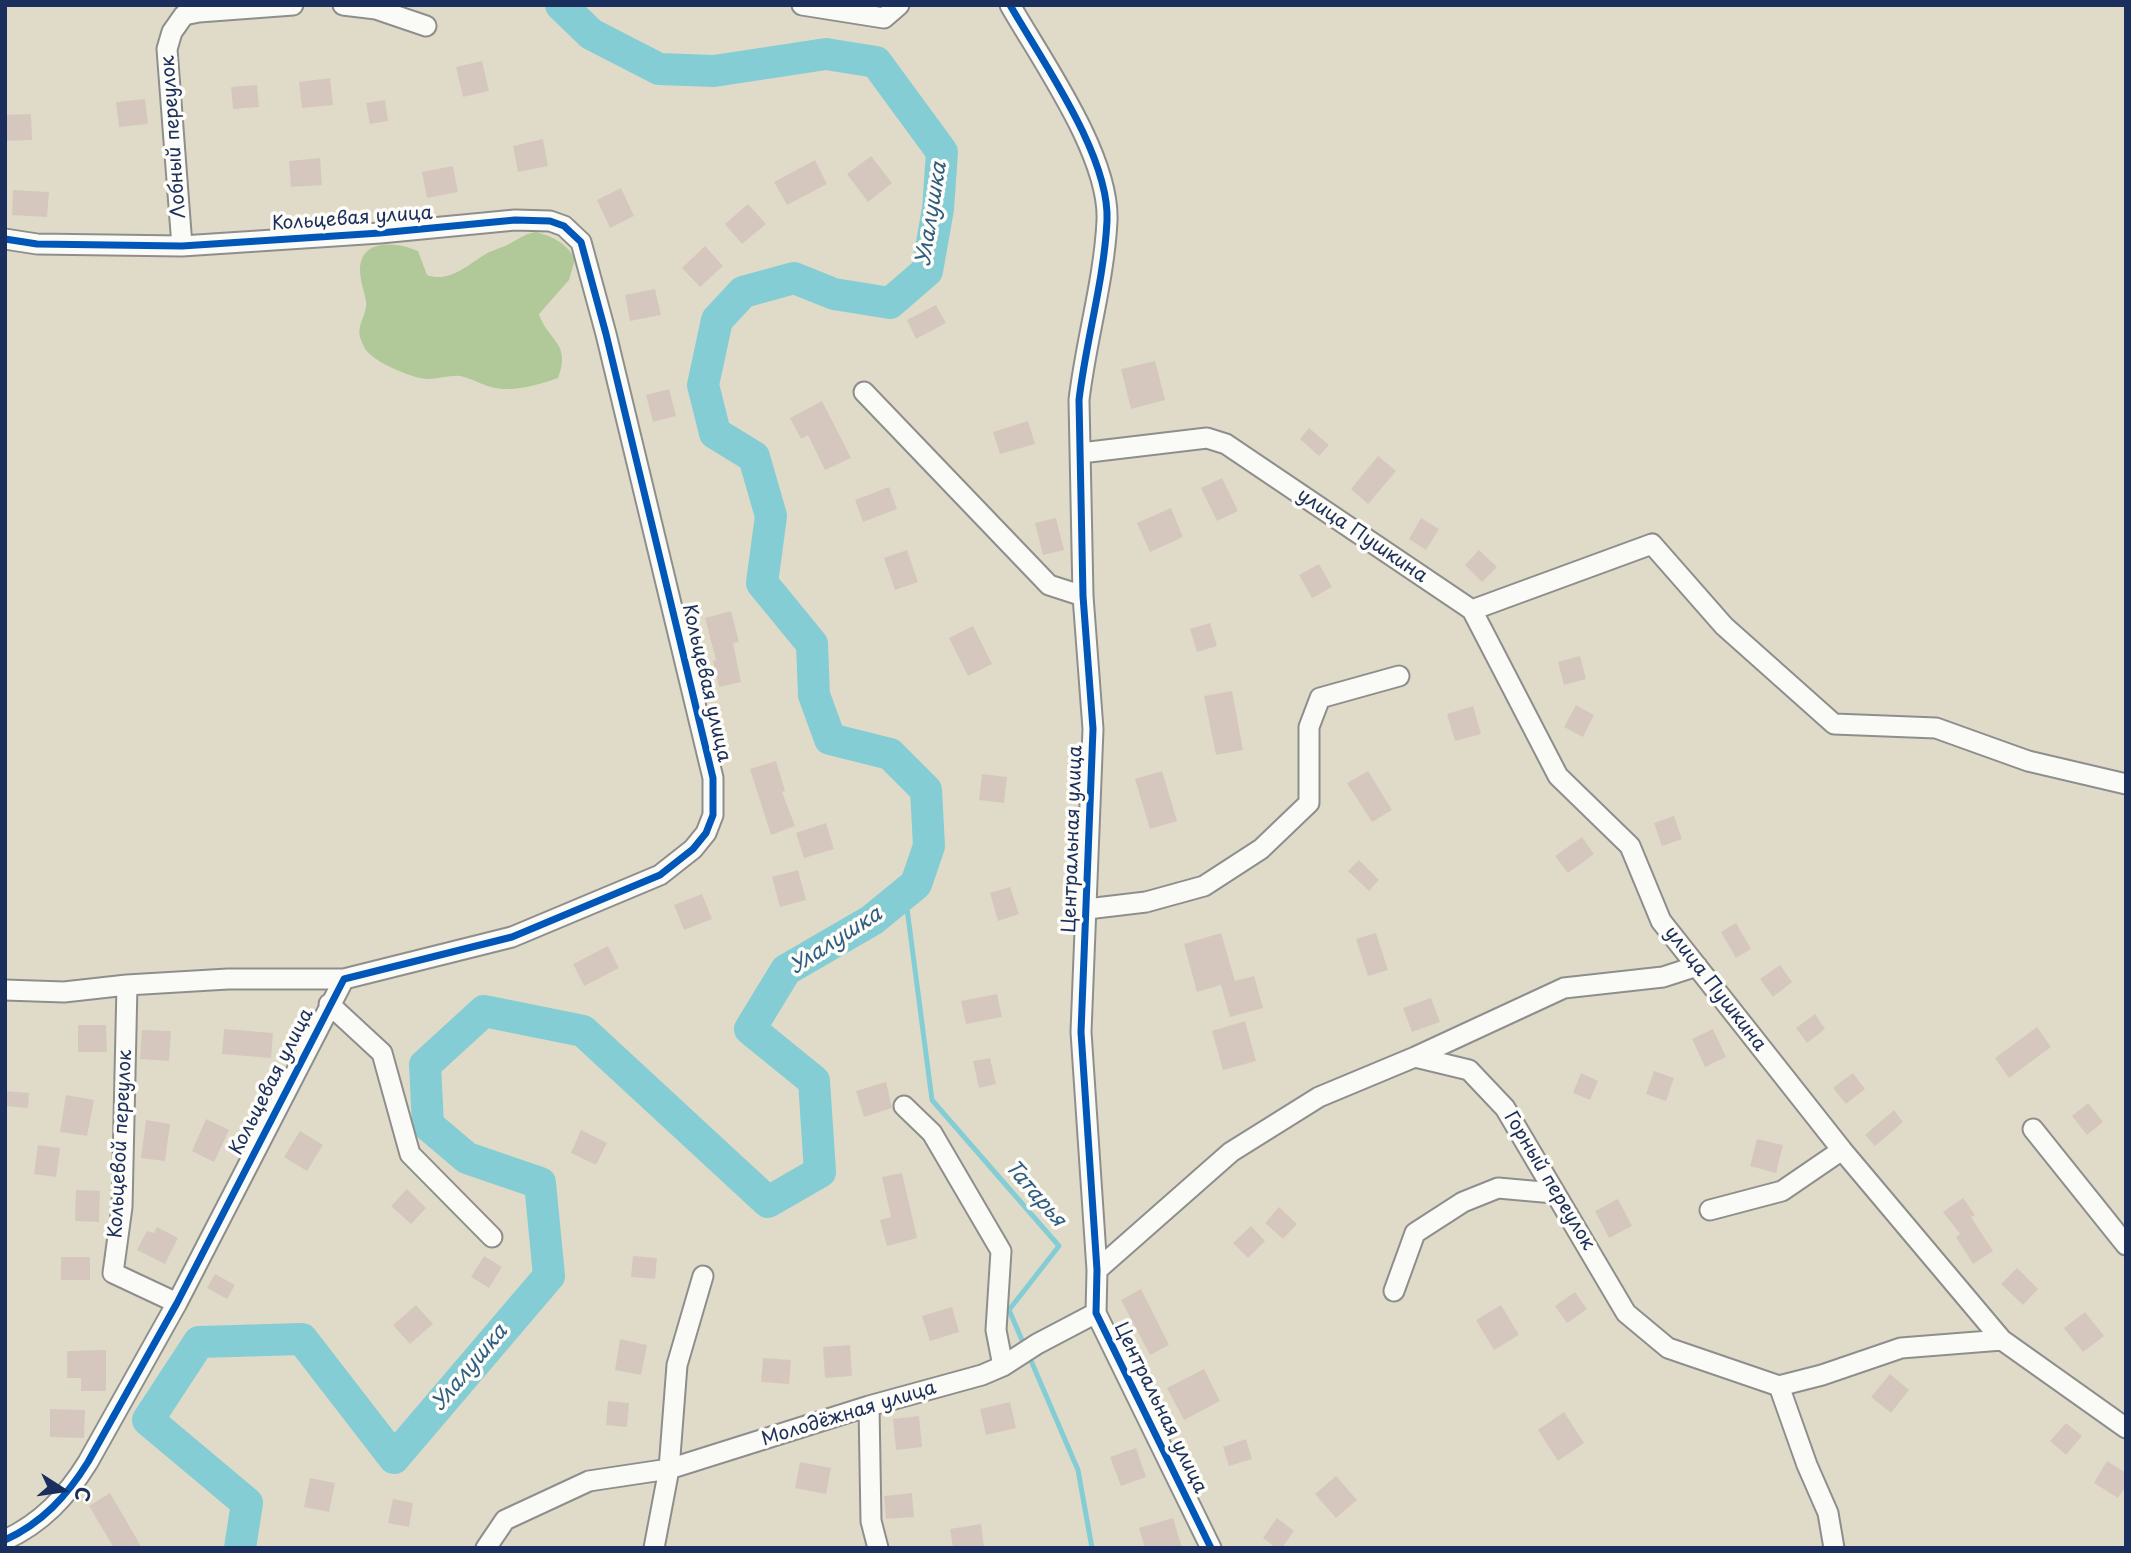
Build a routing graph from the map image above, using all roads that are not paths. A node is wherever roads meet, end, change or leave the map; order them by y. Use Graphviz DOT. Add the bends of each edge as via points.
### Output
graph roads {
  1 [pos="293,5"];
  2 [pos="343,5"];
  3 [pos="802,5"];
  4 [pos="899,5"];
  5 [pos="1010,5"];
  6 [pos="426,26"];
  7 [pos="5,239"];
  8 [pos="182,246"];
  9 [pos="864,392"];
  10 [pos="1081,453"];
  11 [pos="1083,596"];
  12 [pos="1472,610"];
  13 [pos="1398,676"];
  14 [pos="2126,784"];
  15 [pos="1087,909"];
  16 [pos="1697,965"];
  17 [pos="344,979"];
  18 [pos="127,985"];
  19 [pos="5,990"];
  20 [pos="329,1004"];
  21 [pos="1415,1057"];
  22 [pos="904,1106"];
  23 [pos="2033,1129"];
  24 [pos="1842,1150"];
  25 [pos="1554,1193"];
  26 [pos="1710,1210"];
  27 [pos="492,1237"];
  28 [pos="2126,1245"];
  29 [pos="1097,1270"];
  30 [pos="703,1276"];
  31 [pos="1394,1291"];
  32 [pos="177,1303"];
  33 [pos="1096,1313"];
  34 [pos="2002,1340"];
  35 [pos="1008,1363"];
  36 [pos="1779,1386"];
  37 [pos="869,1406"];
  38 [pos="2126,1428"];
  39 [pos="669,1469"];
  40 [pos="5,1540"];
  41 [pos="486,1548"];
  42 [pos="654,1548"];
  43 [pos="878,1548"];
  44 [pos="1212,1548"];
  45 [pos="1834,1548"];
  1 -- 8 [label="street, Лобный переулок" via="192,13 184,15 172,32 167,49"];
  2 -- 6 [label="street" via="376,9"];
  3 -- 4 [label="street" via="884,18"];
  5 -- 10 [label="street, Центральная улица" via="1073,114 1102,181 1107,219 1079,400"];
  7 -- 8 [label="street, Кольцевая улица" via="37,244"];
  8 -- 17 [label="street, Кольцевая улица" via="515,220 550,220 565,226 581,242 713,778 713,815 706,833 660,875 512,937"];
  9 -- 11 [label="street" via="1049,585"];
  10 -- 11 [label="street, Центральная улица"];
  10 -- 12 [label="street, улица Пушкина" via="1207,438 1226,444"];
  11 -- 15 [label="street, Центральная улица" via="1093,729"];
  12 -- 14 [label="street" via="1652,544 1724,626 1834,724 1936,728 2028,761"];
  12 -- 16 [label="street, улица Пушкина" via="1558,776 1630,846 1661,920"];
  13 -- 15 [label="street" via="1320,698 1309,727 1309,803 1261,849 1204,886 1146,902"];
  15 -- 29 [label="street, Центральная улица" via="1081,1032"];
  16 -- 21 [label="street" via="1663,976 1564,988"];
  16 -- 24 [label="street, улица Пушкина"];
  17 -- 18 [label="street"];
  17 -- 20 [label="street, Кольцевая улица"];
  18 -- 19 [label="street" via="64,992"];
  18 -- 32 [label="street, Кольцевой переулок" via="122,1207 113,1273"];
  20 -- 27 [label="street" via="382,1053 410,1154"];
  20 -- 32 [label="street, Кольцевая улица"];
  21 -- 25 [label="street, Горный переулок" via="1469,1070 1505,1108"];
  21 -- 29 [label="street" via="1319,1097 1231,1152"];
  22 -- 35 [label="street" via="932,1133 1001,1251 996,1331"];
  23 -- 28 [label="street"];
  24 -- 26 [label="street" via="1782,1191"];
  24 -- 34 [label="street, улица Пушкина"];
  25 -- 31 [label="street" via="1498,1188 1463,1202 1415,1233"];
  25 -- 36 [label="street, Горный переулок" via="1626,1312 1668,1348"];
  29 -- 33 [label="street, Центральная улица"];
  30 -- 39 [label="street" via="677,1365"];
  32 -- 40 [label="street, Кольцевая улица" via="74,1484 52,1510"];
  33 -- 35 [label="street, Молодёжная улица"];
  33 -- 44 [label="street, Центральная улица"];
  34 -- 36 [label="street" via="1901,1348"];
  34 -- 38 [label="street, улица Пушкина"];
  35 -- 37 [label="street, Молодёжная улица" via="982,1375"];
  36 -- 45 [label="street" via="1828,1513"];
  37 -- 39 [label="street, Молодёжная улица"];
  37 -- 43 [label="street" via="871,1521"];
  39 -- 41 [label="street, Молодёжная улица" via="589,1481 505,1520"];
  39 -- 42 [label="street"];
}
